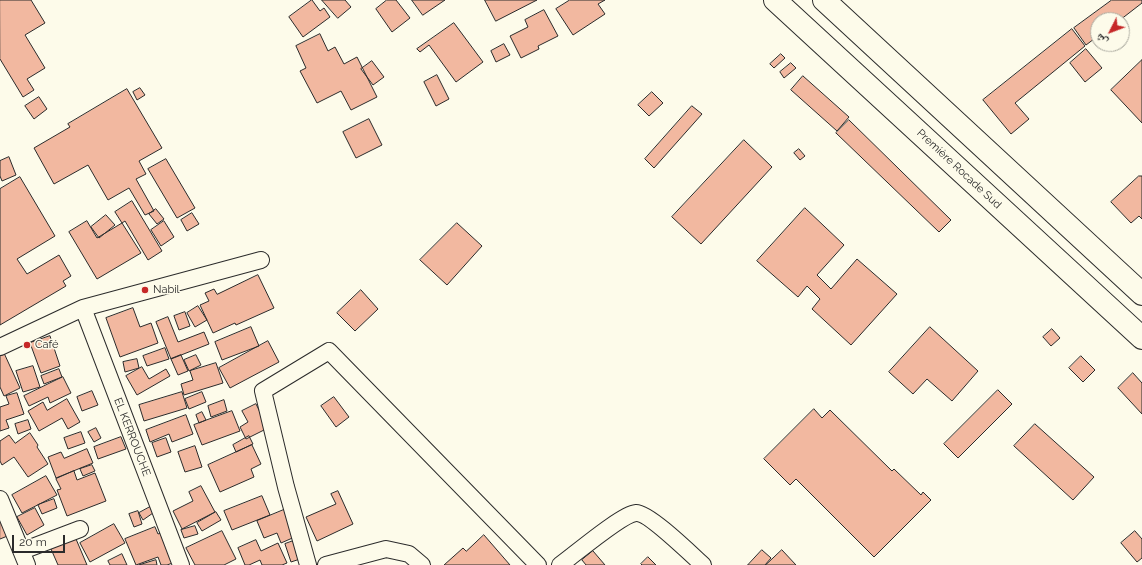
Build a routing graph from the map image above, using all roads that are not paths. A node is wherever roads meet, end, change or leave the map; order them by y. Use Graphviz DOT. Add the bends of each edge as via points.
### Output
graph roads {
  1 [pos="775,0"];
  2 [pos="824,0"];
  3 [pos="261,260"];
  4 [pos="1142,294"];
  5 [pos="83,308"];
  6 [pos="1142,338"];
  7 [pos="0,347"];
  8 [pos="0,499"];
  9 [pos="80,529"];
  10 [pos="25,558"];
  11 [pos="181,565"];
  12 [pos="308,565"];
  13 [pos="326,565"];
  14 [pos="422,565"];
  15 [pos="538,565"];
  16 [pos="560,565"];
  17 [pos="703,565"];
  1 -- 6 [label="highway, Première Rocade Sud"];
  2 -- 4 [label="highway"];
  3 -- 5 [label="street"];
  5 -- 7 [label="street"];
  5 -- 11 [label="street, EL KERROUCHE"];
  8 -- 10 [label="street"];
  9 -- 10 [label="street"];
  12 -- 15 [label="street" via="263,391 329,351"];
  13 -- 14 [label="street" via="386,548 409,554"];
  16 -- 17 [label="street" via="620,520 635,513 642,514 671,535"];
}
